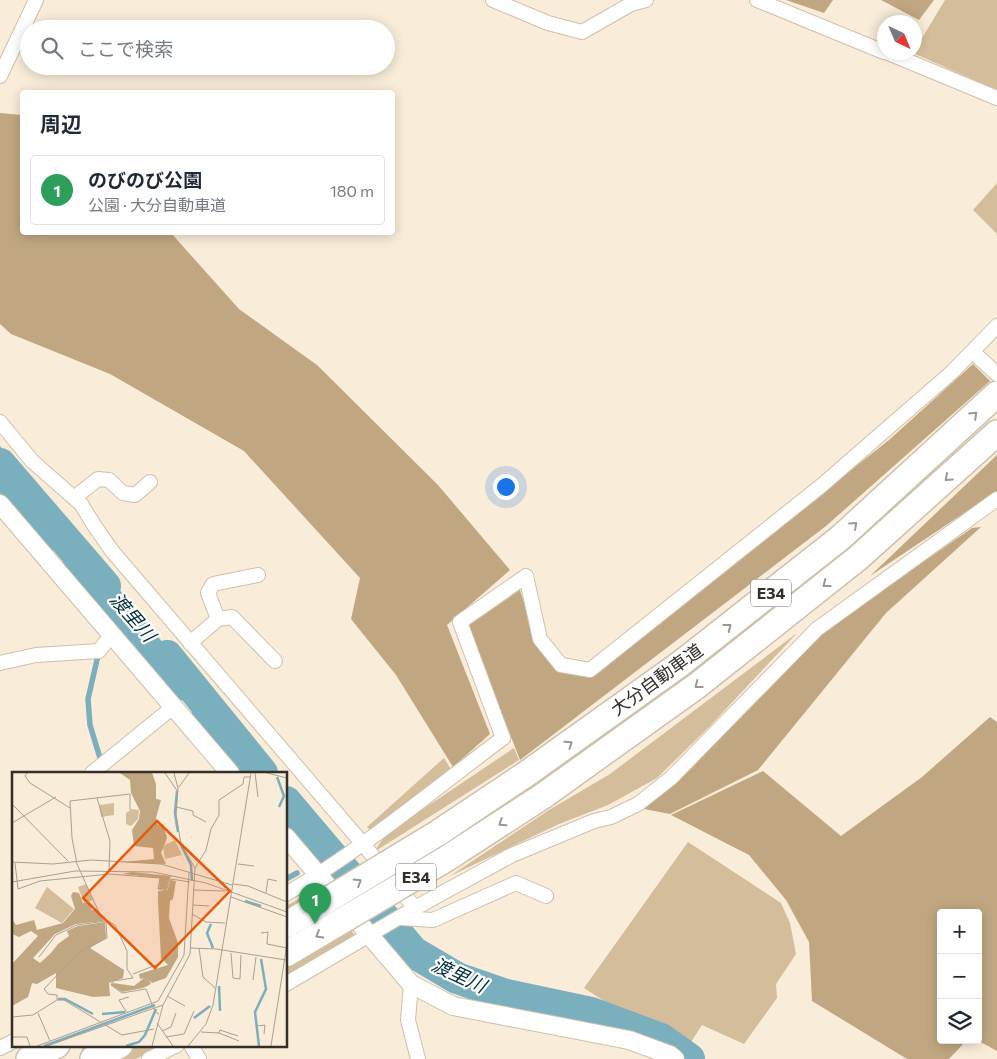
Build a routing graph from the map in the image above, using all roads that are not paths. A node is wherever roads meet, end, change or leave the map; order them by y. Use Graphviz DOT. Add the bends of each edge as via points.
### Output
graph roads {
  1 [pos="36,0"];
  2 [pos="494,0"];
  3 [pos="646,0"];
  4 [pos="757,0"];
  5 [pos="27,20"];
  6 [pos="20,34"];
  7 [pos="877,49"];
  8 [pos="904,60"];
  9 [pos="0,76"];
  10 [pos="997,98"];
  11 [pos="997,326"];
  12 [pos="973,352"];
  13 [pos="997,374"];
  14 [pos="997,394"];
  15 [pos="0,422"];
  16 [pos="997,433"];
  17 [pos="150,482"];
  18 [pos="74,498"];
  19 [pos="997,499"];
  20 [pos="0,504"];
  21 [pos="258,575"];
  22 [pos="218,618"];
  23 [pos="111,635"];
  24 [pos="190,643"];
  25 [pos="275,662"];
  26 [pos="0,663"];
  27 [pos="173,707"];
  28 [pos="93,772"];
  29 [pos="229,772"];
  30 [pos="288,839"];
  31 [pos="362,844"];
  32 [pos="320,874"];
  33 [pos="288,893"];
  34 [pos="546,896"];
  35 [pos="415,908"];
  36 [pos="399,918"];
  37 [pos="288,924"];
  38 [pos="372,934"];
  39 [pos="288,953"];
  40 [pos="288,983"];
  41 [pos="411,984"];
  42 [pos="12,1042"];
  43 [pos="55,1046"];
  44 [pos="118,1046"];
  45 [pos="175,1046"];
  46 [pos="192,1046"];
  47 [pos="0,1048"];
  48 [pos="29,1059"];
  49 [pos="93,1059"];
  50 [pos="149,1059"];
  51 [pos="199,1059"];
  52 [pos="418,1059"];
  53 [pos="676,1059"];
  1 -- 5 [label="street"];
  2 -- 3 [label="street" via="548,23 582,32 631,4"];
  4 -- 7 [label="street"];
  6 -- 9 [label="street"];
  8 -- 10 [label="street"];
  11 -- 12 [label="street"];
  12 -- 13 [label="street"];
  12 -- 31 [label="street" via="821,486 590,670 562,666 540,639 526,576 460,622 503,738"];
  37 -- 14 [label="highway, 大分自動車道 / E34, one-way, bridge" via="438,833 680,664 840,538"];
  15 -- 18 [label="street" via="32,461"];
  16 -- 39 [label="highway, 大分自動車道 / E34, one-way, bridge" via="851,564 698,685 543,796"];
  17 -- 18 [label="street" via="135,494 123,493 109,480 98,480"];
  18 -- 24 [label="street" via="112,551"];
  19 -- 35 [label="street" via="818,629 671,778 638,804 512,855"];
  20 -- 23 [label="street"];
  21 -- 22 [label="street" via="214,584 208,593"];
  22 -- 24 [label="street"];
  22 -- 25 [label="street" via="232,617"];
  23 -- 26 [label="street" via="99,651 36,654"];
  23 -- 27 [label="street"];
  24 -- 31 [label="street"];
  27 -- 28 [label="street"];
  27 -- 29 [label="street"];
  30 -- 32 [label="street"];
  31 -- 32 [label="street"];
  31 -- 35 [label="street"];
  32 -- 33 [label="street"];
  32 -- 38 [label="street"];
  34 -- 36 [label="street" via="516,883 434,920"];
  35 -- 36 [label="street"];
  36 -- 38 [label="street"];
  38 -- 40 [label="street"];
  38 -- 41 [label="street"];
  41 -- 52 [label="street" via="408,1020"];
  41 -- 53 [label="street" via="453,1006 629,1040"];
  42 -- 47 [label="street"];
  43 -- 48 [label="highway"];
  44 -- 49 [label="highway"];
  45 -- 50 [label="street"];
  46 -- 51 [label="street"];
}
